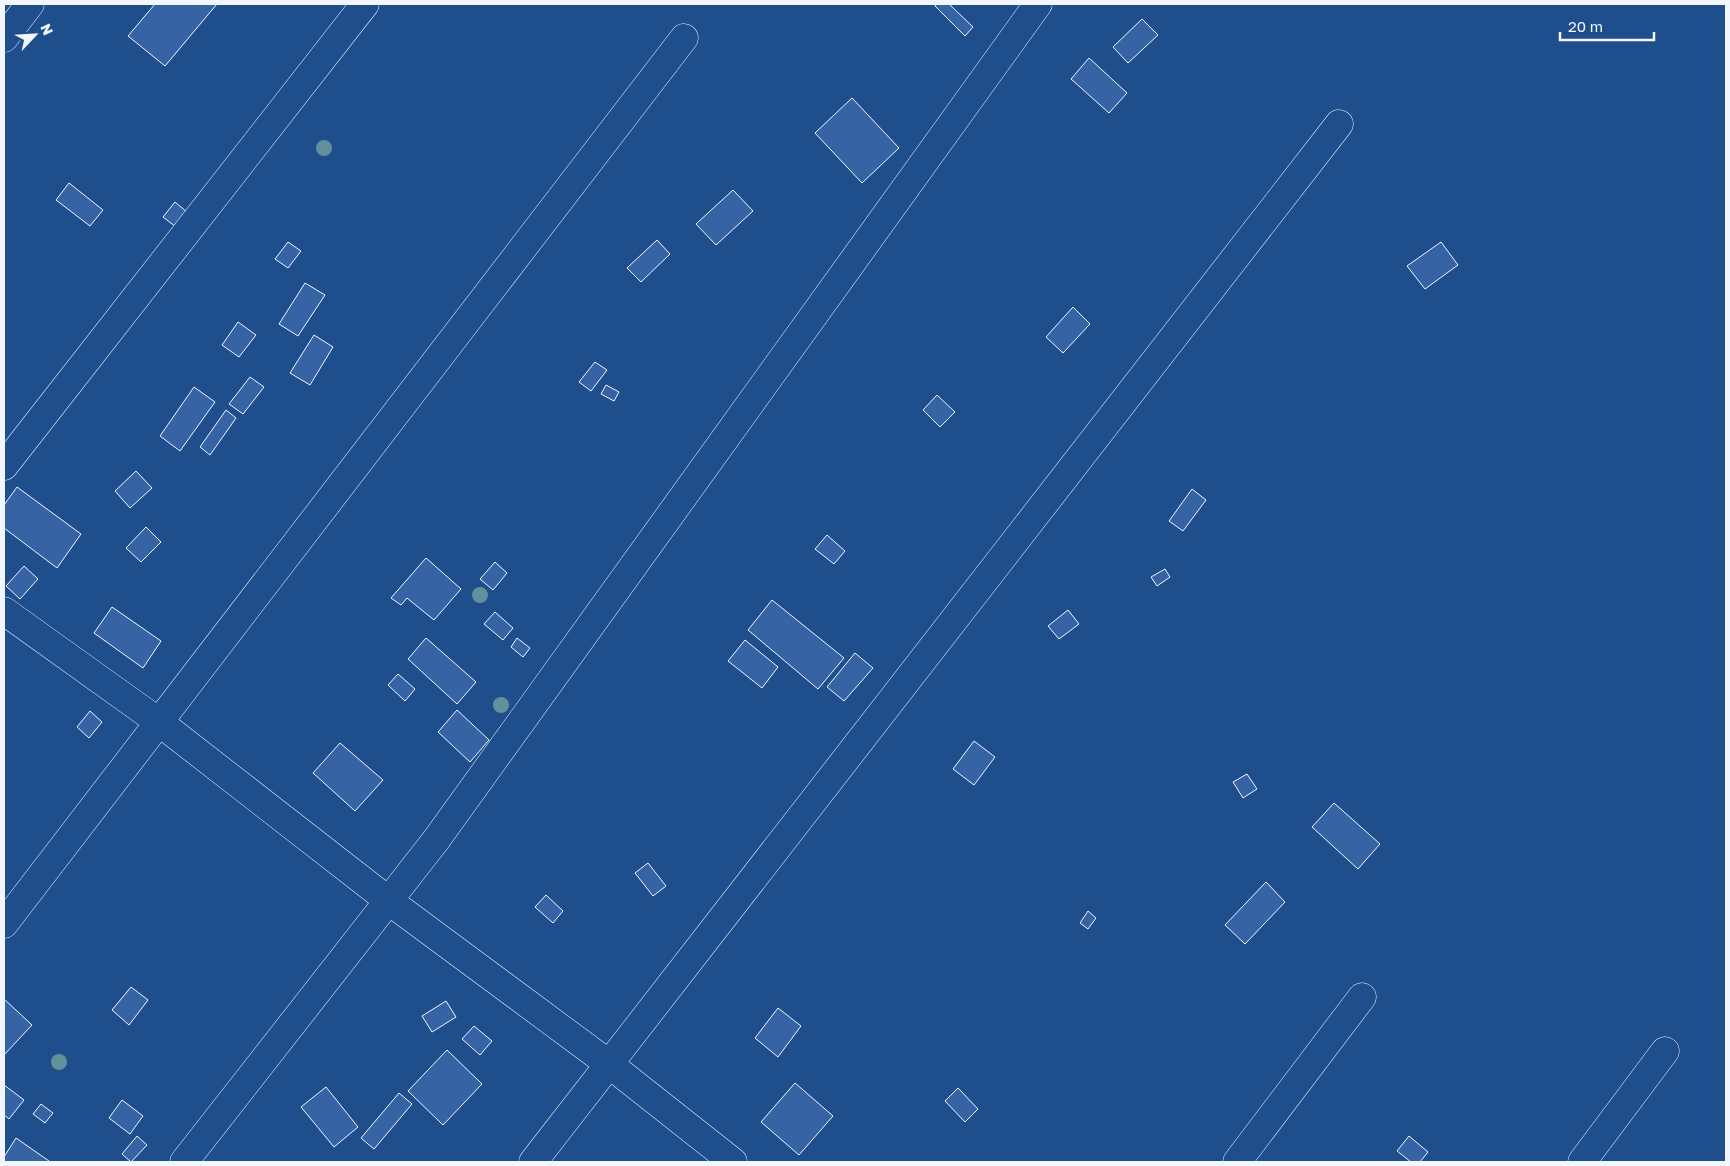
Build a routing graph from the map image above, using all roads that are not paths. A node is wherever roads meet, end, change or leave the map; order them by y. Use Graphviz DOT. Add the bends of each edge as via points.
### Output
graph roads {
  1 [pos="30,4"];
  2 [pos="365,4"];
  3 [pos="1038,4"];
  4 [pos="4,38"];
  5 [pos="684,38"];
  6 [pos="1339,124"];
  7 [pos="4,466"];
  8 [pos="4,611"];
  9 [pos="159,722"];
  10 [pos="389,900"];
  11 [pos="4,924"];
  12 [pos="1362,998"];
  13 [pos="1665,1051"];
  14 [pos="609,1064"];
  15 [pos="184,1162"];
  16 [pos="533,1162"];
  17 [pos="733,1162"];
  18 [pos="1237,1162"];
  19 [pos="1582,1162"];
  1 -- 4 [label="street"];
  2 -- 7 [label="street"];
  3 -- 10 [label="street" via="436,840"];
  5 -- 9 [label="street"];
  6 -- 14 [label="street"];
  8 -- 9 [label="street"];
  9 -- 10 [label="street"];
  9 -- 11 [label="street"];
  10 -- 14 [label="street"];
  10 -- 15 [label="street"];
  12 -- 18 [label="street"];
  13 -- 19 [label="street"];
  14 -- 16 [label="street"];
  14 -- 17 [label="street"];
}
